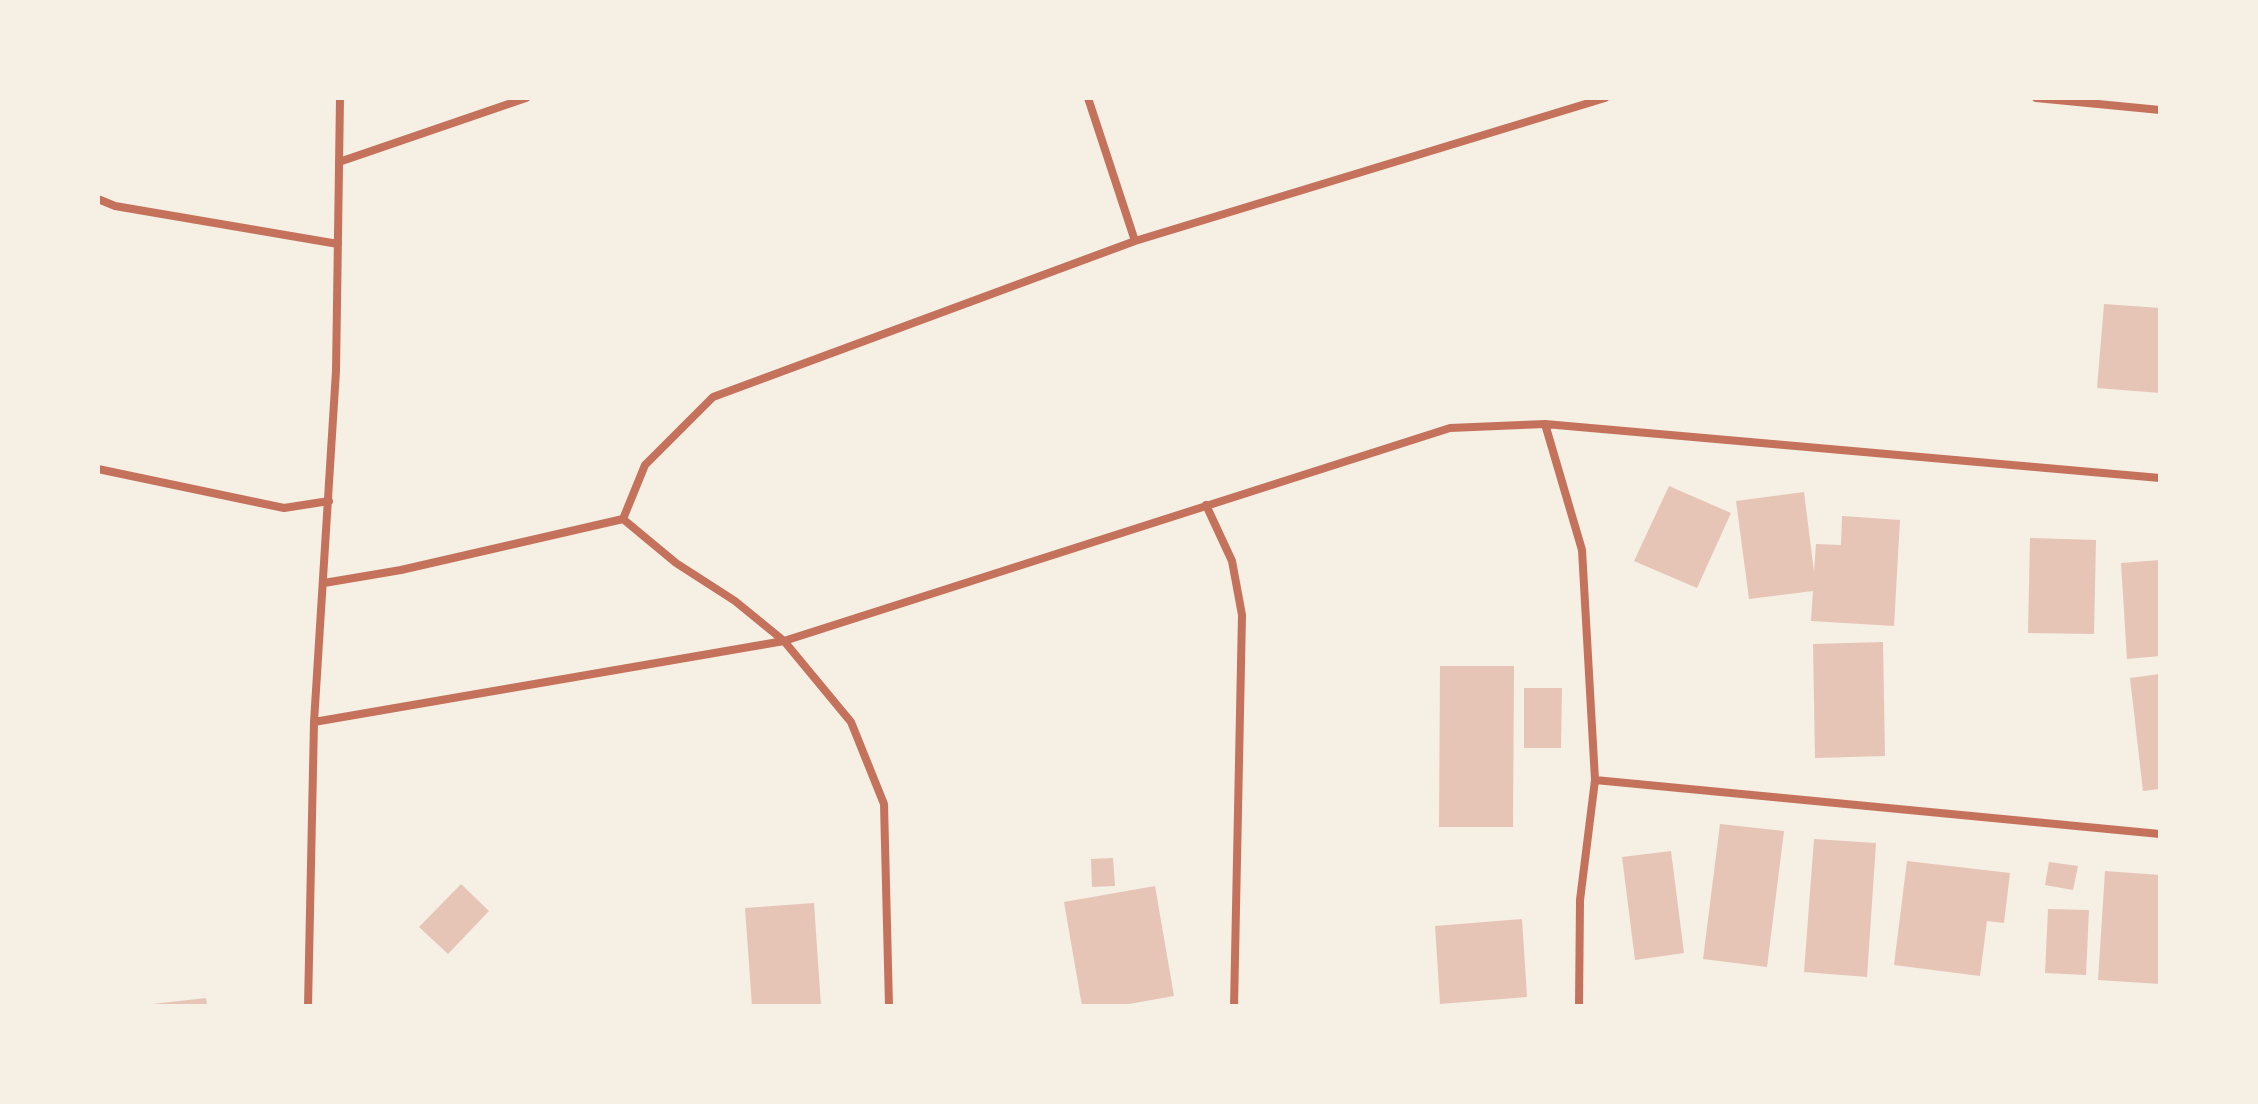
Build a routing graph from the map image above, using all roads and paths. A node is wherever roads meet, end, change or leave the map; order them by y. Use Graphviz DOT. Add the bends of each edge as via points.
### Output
graph roads {
  1 [pos="340,98"];
  2 [pos="526,98"];
  3 [pos="1088,98"];
  4 [pos="1605,98"];
  5 [pos="2036,98"];
  6 [pos="2086,100"];
  7 [pos="2160,110"];
  8 [pos="339,162"];
  9 [pos="98,199"];
  10 [pos="1135,241"];
  11 [pos="338,244"];
  12 [pos="1545,424"];
  13 [pos="98,469"];
  14 [pos="2160,478"];
  15 [pos="329,501"];
  16 [pos="1206,505"];
  17 [pos="623,519"];
  18 [pos="324,583"];
  19 [pos="784,641"];
  20 [pos="314,722"];
  21 [pos="1595,780"];
  22 [pos="2160,834"];
  23 [pos="308,1006"];
  24 [pos="889,1006"];
  25 [pos="1234,1006"];
  26 [pos="1579,1006"];
  1 -- 8 [label="street"];
  2 -- 8 [label="street"];
  3 -- 10 [label="street"];
  4 -- 10 [label="street"];
  5 -- 6 [label="street"];
  6 -- 7 [label="street"];
  8 -- 11 [label="street"];
  9 -- 11 [label="street"];
  10 -- 17 [label="street" via="713,397 645,465"];
  11 -- 15 [label="street"];
  12 -- 14 [label="street"];
  12 -- 16 [label="street" via="1450,428"];
  12 -- 21 [label="street" via="1582,550"];
  13 -- 15 [label="street" via="284,508"];
  15 -- 18 [label="street"];
  16 -- 19 [label="street"];
  16 -- 25 [label="street" via="1232,561 1242,615"];
  17 -- 18 [label="street"];
  17 -- 19 [label="street"];
  18 -- 20 [label="street"];
  19 -- 20 [label="street"];
  19 -- 24 [label="street" via="851,722 884,804"];
  20 -- 23 [label="street"];
  21 -- 22 [label="street"];
  21 -- 26 [label="street" via="1580,900"];
}
